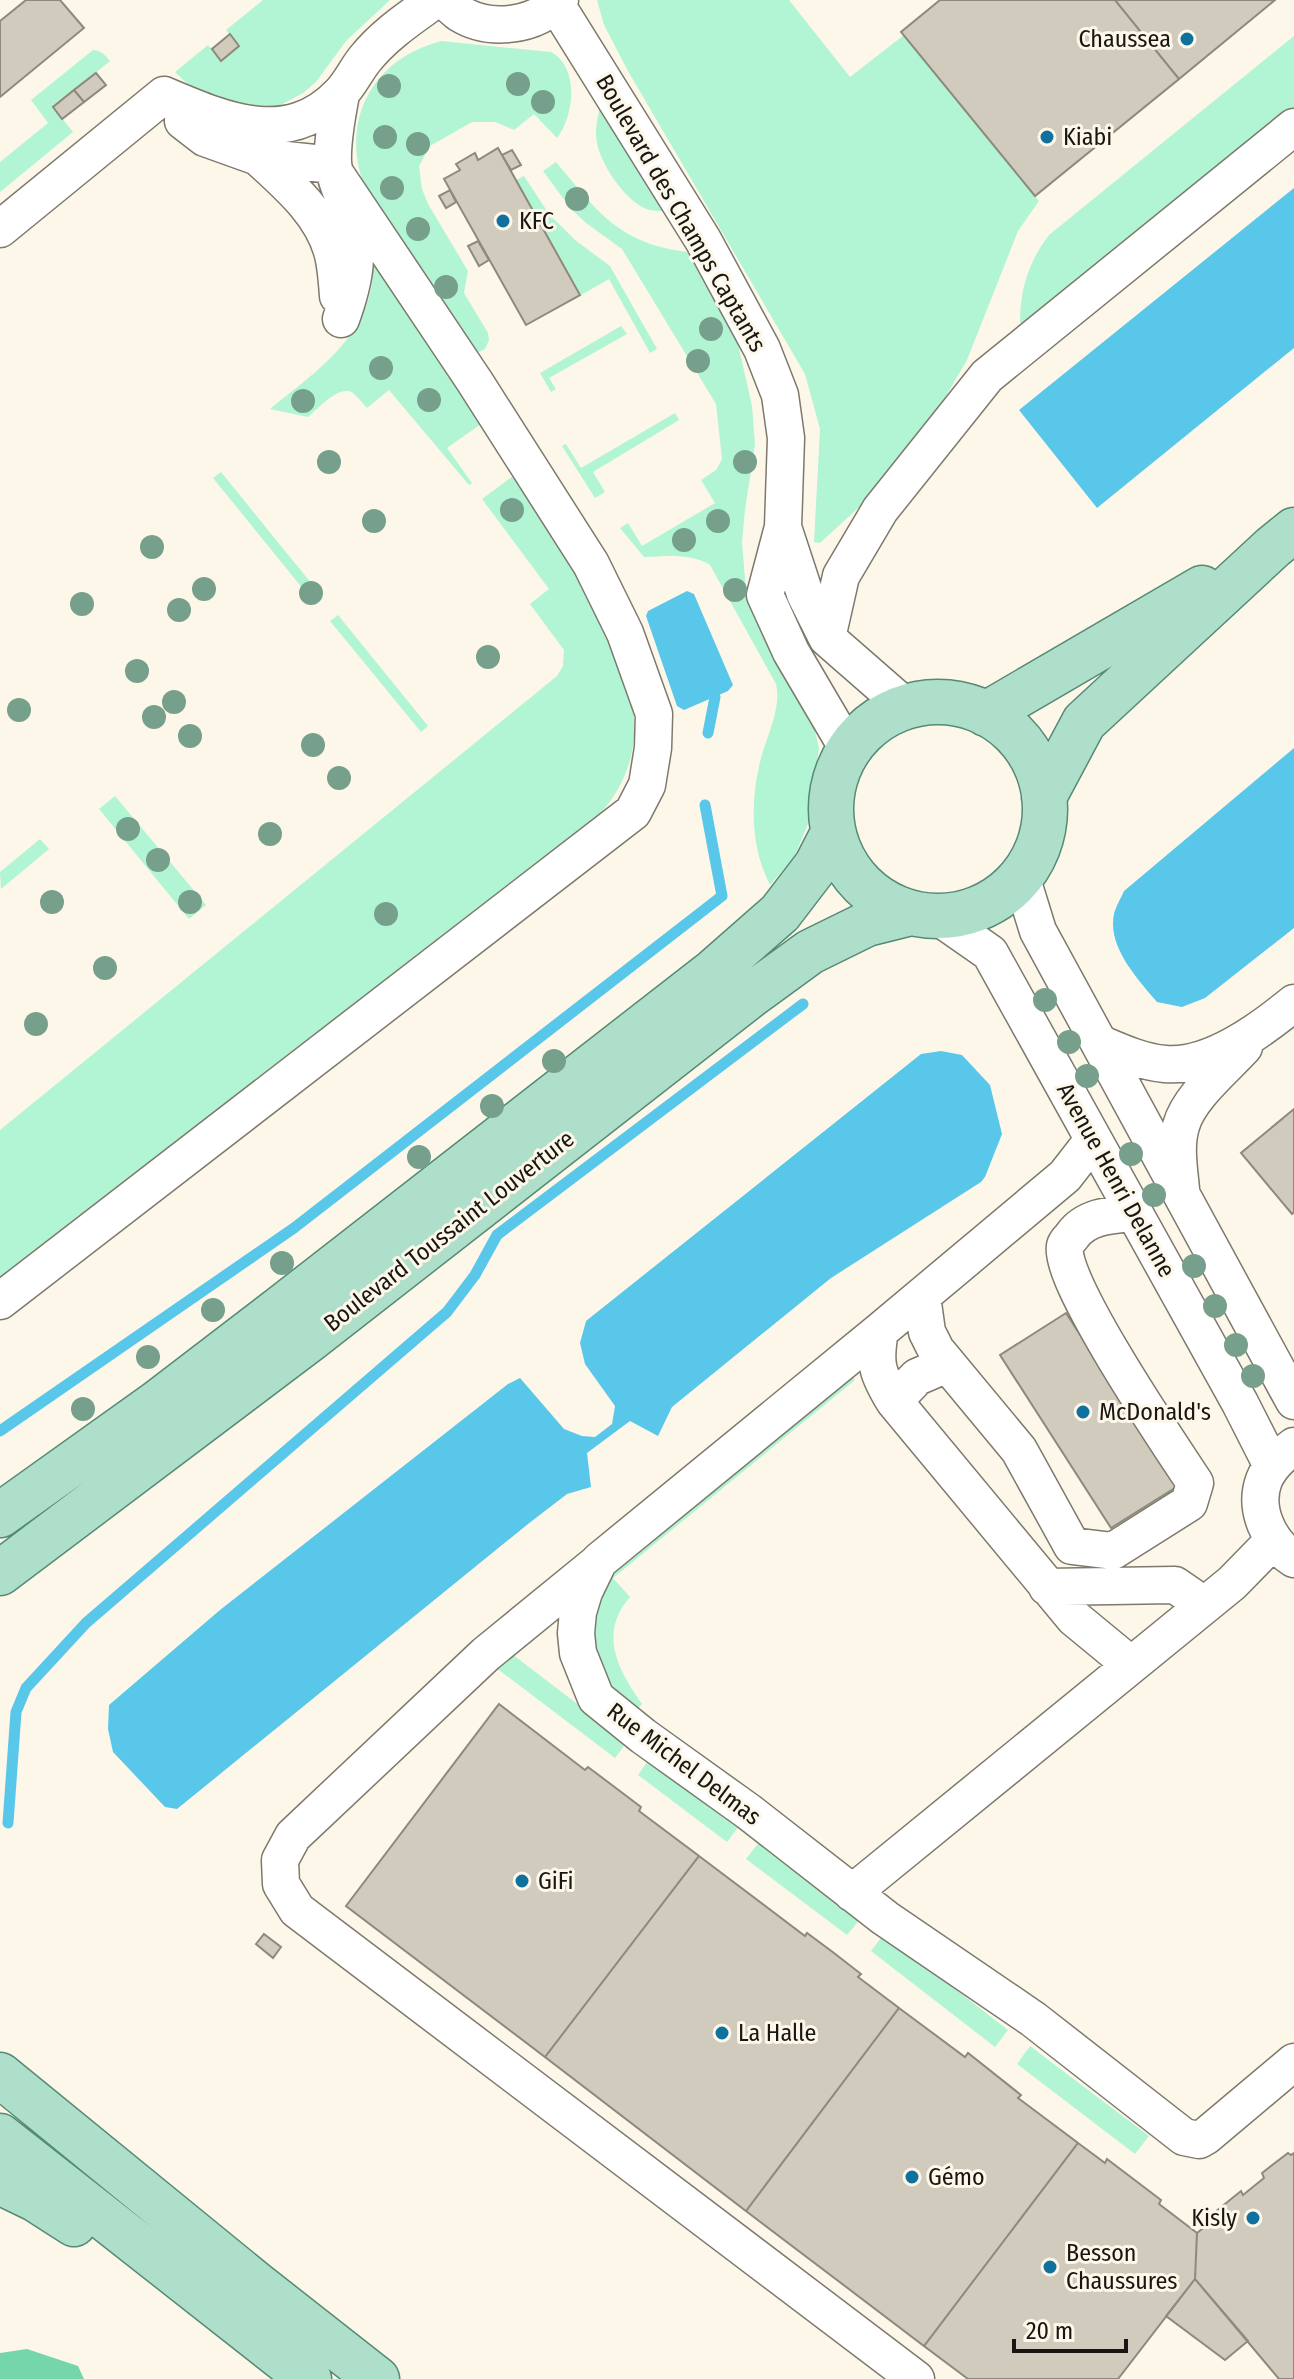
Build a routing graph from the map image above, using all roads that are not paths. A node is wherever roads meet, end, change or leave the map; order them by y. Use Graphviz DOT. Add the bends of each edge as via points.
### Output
graph roads {
  1 [pos="435,0"];
  2 [pos="444,0"];
  3 [pos="558,2"];
  4 [pos="341,94"];
  5 [pos="164,95"];
  6 [pos="1294,127"];
  7 [pos="258,157"];
  8 [pos="335,170"];
  9 [pos="0,229"];
  10 [pos="783,527"];
  11 [pos="1284,538"];
  12 [pos="827,638"];
  13 [pos="906,707"];
  14 [pos="986,714"];
  15 [pos="848,749"];
  16 [pos="1044,797"];
  17 [pos="833,833"];
  18 [pos="1021,876"];
  19 [pos="924,915"];
  20 [pos="1294,1003"];
  21 [pos="1259,1032"];
  22 [pos="1099,1043"];
  23 [pos="1093,1140"];
  24 [pos="1181,1196"];
  25 [pos="1133,1213"];
  26 [pos="922,1296"];
  27 [pos="0,1301"];
  28 [pos="880,1331"];
  29 [pos="309,1340"];
  30 [pos="947,1364"];
  31 [pos="894,1401"];
  32 [pos="1294,1401"];
  33 [pos="1283,1456"];
  34 [pos="0,1515"];
  35 [pos="1284,1550"];
  36 [pos="599,1561"];
  37 [pos="0,1573"];
  38 [pos="1047,1587"];
  39 [pos="0,1601"];
  40 [pos="1204,1605"];
  41 [pos="1131,1665"];
  42 [pos="852,1893"];
  43 [pos="0,2047"];
  44 [pos="1294,2062"];
  45 [pos="0,2075"];
  46 [pos="0,2136"];
  47 [pos="84,2145"];
  48 [pos="0,2182"];
  49 [pos="255,2337"];
  50 [pos="309,2379"];
  51 [pos="377,2379"];
  52 [pos="916,2379"];
  1 -- 4 [label="street" via="366,58"];
  2 -- 3 [label="street" via="484,23 510,25 534,18"];
  3 -- 10 [label="street, Boulevard des Champs Captants" via="703,240 762,349 780,395 786,438"];
  4 -- 5 [label="street" via="310,117 257,126 218,118"];
  4 -- 8 [label="street"];
  5 -- 7 [label="street" via="167,108 205,138"];
  5 -- 9 [label="street"];
  6 -- 12 [label="street" via="987,376 880,510 841,576"];
  7 -- 8 [label="street"];
  7 -- 8 [label="street" via="301,197 323,230 332,252 341,319 357,255"];
  8 -- 27 [label="street" via="591,564 625,633 654,714 647,785 633,812"];
  10 -- 12 [label="street, Boulevard des Champs Captants" via="805,594"];
  10 -- 15 [label="street, Boulevard des Champs Captants" via="765,595 791,652"];
  11 -- 14 [label="main road"];
  11 -- 16 [label="main road" via="1084,722"];
  12 -- 13 [label="street, Boulevard des Champs Captants"];
  13 -- 14 [label="main road" via="933,701"];
  13 -- 15 [label="main road" via="873,723"];
  14 -- 16 [label="main road" via="1015,734 1035,763"];
  15 -- 17 [label="main road" via="830,804"];
  16 -- 18 [label="main road" via="1044,825"];
  17 -- 19 [label="main road" via="843,861 861,884 884,902"];
  17 -- 34 [label="main road, Boulevard Toussaint Louverture" via="816,866 780,913 714,971 157,1403"];
  18 -- 19 [label="main road" via="984,906 961,914"];
  18 -- 22 [label="street, Avenue Henri Delanne" via="1038,931"];
  19 -- 23 [label="street, Avenue Henri Delanne" via="990,953"];
  19 -- 29 [label="main road, Boulevard Toussaint Louverture" via="867,924 810,952"];
  20 -- 21 [label="street"];
  21 -- 22 [label="street" via="1201,1059 1167,1064"];
  21 -- 24 [label="street" via="1193,1102 1181,1125"];
  22 -- 24 [label="street, Avenue Henri Delanne"];
  23 -- 25 [label="street, Avenue Henri Delanne"];
  23 -- 26 [label="street, Rue Michel Delmas" via="1065,1176"];
  24 -- 32 [label="street, Avenue Henri Delanne"];
  25 -- 30 [label="street" via="1100,1216 1078,1228 1065,1246 1067,1267 1116,1360 1195,1483 1189,1503 1113,1551 1072,1546 1019,1450"];
  25 -- 33 [label="street, Avenue Henri Delanne" via="1240,1403"];
  26 -- 28 [label="street, Rue Michel Delmas"];
  26 -- 30 [label="street" via="927,1332"];
  28 -- 31 [label="street" via="876,1357"];
  28 -- 36 [label="street, Rue Michel Delmas"];
  29 -- 37 [label="main road, Boulevard Toussaint Louverture"];
  29 -- 39 [label="main road"];
  30 -- 31 [label="street" via="917,1377"];
  31 -- 38 [label="street"];
  33 -- 35 [label="street" via="1263,1481 1261,1500 1264,1521"];
  35 -- 40 [label="street" via="1251,1565"];
  36 -- 42 [label="street, Rue Michel Delmas" via="584,1592 576,1633 596,1698"];
  36 -- 52 [label="street" via="486,1654 293,1836 280,1860 281,1884 297,1910"];
  38 -- 40 [label="street" via="1175,1585"];
  38 -- 41 [label="street" via="1074,1618"];
  40 -- 41 [label="street"];
  41 -- 42 [label="street"];
  42 -- 44 [label="street, Rue Michel Delmas" via="1033,2019 1191,2140 1206,2136"];
  43 -- 47 [label="main road"];
  45 -- 47 [label="main road"];
  46 -- 49 [label="main road"];
  47 -- 51 [label="main road"];
  48 -- 49 [label="main road"];
  49 -- 50 [label="main road"];
}
